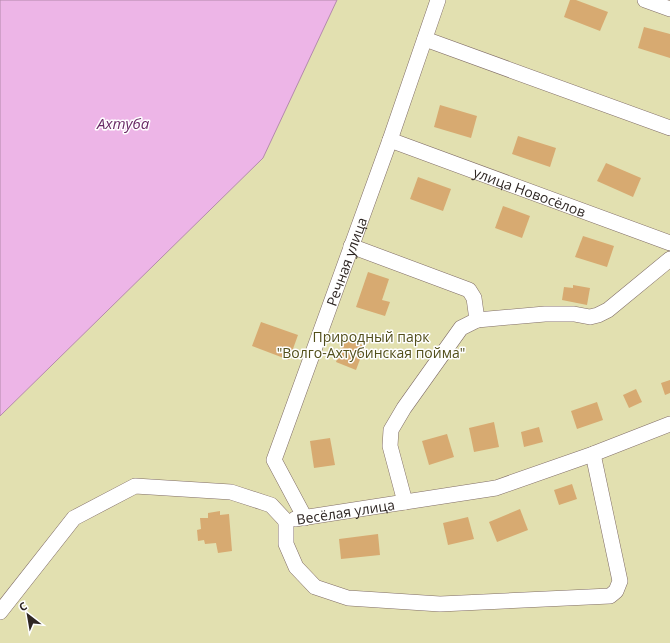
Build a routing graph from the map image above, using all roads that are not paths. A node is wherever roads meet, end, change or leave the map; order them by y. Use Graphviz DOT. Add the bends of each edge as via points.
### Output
graph roads {
  1 [pos="438,0"];
  2 [pos="645,0"];
  3 [pos="670,9"];
  4 [pos="425,39"];
  5 [pos="670,128"];
  6 [pos="390,140"];
  7 [pos="670,243"];
  8 [pos="351,246"];
  9 [pos="670,258"];
  10 [pos="477,320"];
  11 [pos="670,424"];
  12 [pos="593,454"];
  13 [pos="405,502"];
  14 [pos="304,518"];
  15 [pos="286,521"];
  16 [pos="0,612"];
  1 -- 4 [label="street, Речная улица"];
  2 -- 3 [label="street"];
  4 -- 5 [label="street"];
  4 -- 6 [label="street, Речная улица"];
  6 -- 7 [label="street, улица Новосёлов"];
  6 -- 8 [label="street, Речная улица"];
  8 -- 10 [label="street" via="469,290 474,298"];
  8 -- 14 [label="street, Речная улица" via="274,460"];
  9 -- 10 [label="street" via="608,310 598,315 590,317 545,314"];
  10 -- 13 [label="street" via="461,328 404,408 392,430 390,446"];
  11 -- 12 [label="street, Весёлая улица"];
  12 -- 13 [label="street, Весёлая улица" via="496,488"];
  12 -- 15 [label="street" via="620,581 616,591 610,596 440,604 348,598 315,586 296,567 286,544"];
  13 -- 14 [label="street, Весёлая улица"];
  14 -- 15 [label="street, Весёлая улица"];
  15 -- 16 [label="street, Весёлая улица" via="271,505 231,492 134,486 74,518"];
}
